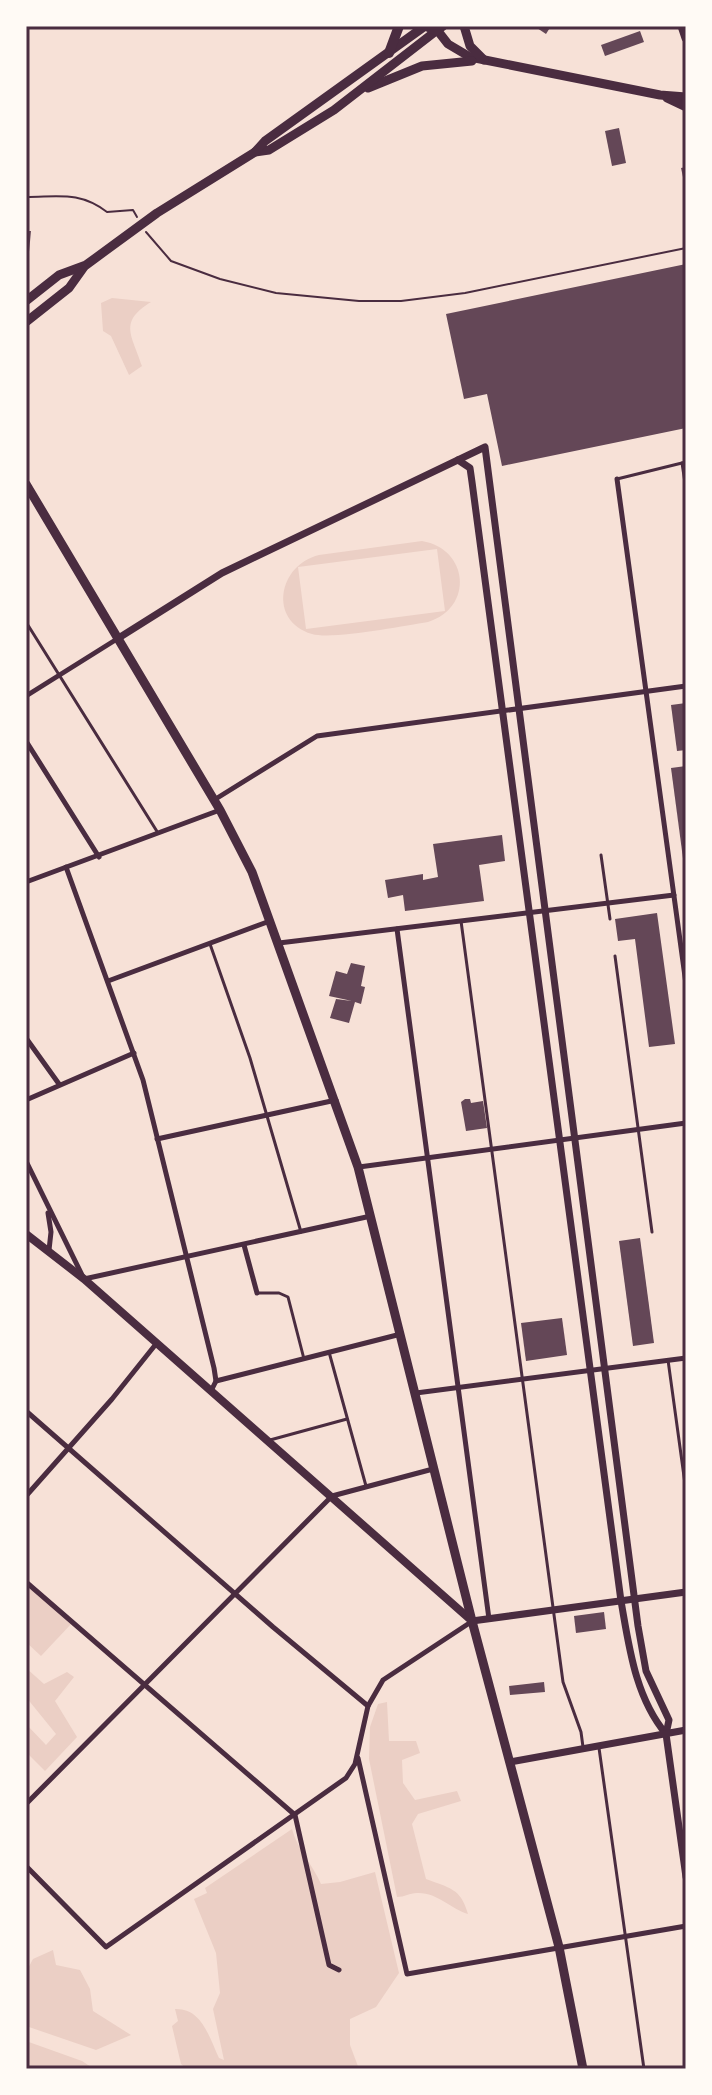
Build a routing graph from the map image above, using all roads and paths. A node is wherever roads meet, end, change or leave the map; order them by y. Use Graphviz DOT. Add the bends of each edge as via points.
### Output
graph roads {
  1 [pos="399,26"];
  2 [pos="425,26"];
  3 [pos="464,26"];
  4 [pos="682,26"];
  5 [pos="438,28"];
  6 [pos="686,38"];
  7 [pos="389,53"];
  8 [pos="484,60"];
  9 [pos="358,93"];
  10 [pos="660,95"];
  11 [pos="686,97"];
  12 [pos="686,107"];
  13 [pos="255,152"];
  14 [pos="26,197"];
  15 [pos="137,217"];
  16 [pos="147,234"];
  17 [pos="686,248"];
  18 [pos="86,265"];
  19 [pos="26,301"];
  20 [pos="26,322"];
  21 [pos="458,460"];
  22 [pos="684,463"];
  23 [pos="617,479"];
  24 [pos="26,484"];
  25 [pos="686,489"];
  26 [pos="26,622"];
  27 [pos="117,639"];
  28 [pos="59,675"];
  29 [pos="686,686"];
  30 [pos="646,692"];
  31 [pos="26,696"];
  32 [pos="519,709"];
  33 [pos="502,711"];
  34 [pos="26,741"];
  35 [pos="214,800"];
  36 [pos="220,810"];
  37 [pos="159,834"];
  38 [pos="601,855"];
  39 [pos="99,857"];
  40 [pos="66,867"];
  41 [pos="26,882"];
  42 [pos="674,895"];
  43 [pos="608,903"];
  44 [pos="545,910"];
  45 [pos="529,912"];
  46 [pos="610,919"];
  47 [pos="271,920"];
  48 [pos="461,921"];
  49 [pos="397,929"];
  50 [pos="279,943"];
  51 [pos="210,944"];
  52 [pos="615,956"];
  53 [pos="108,981"];
  54 [pos="686,984"];
  55 [pos="26,1038"];
  56 [pos="134,1053"];
  57 [pos="59,1084"];
  58 [pos="26,1100"];
  59 [pos="336,1100"];
  60 [pos="268,1116"];
  61 [pos="686,1123"];
  62 [pos="638,1130"];
  63 [pos="575,1138"];
  64 [pos="157,1139"];
  65 [pos="559,1140"];
  66 [pos="491,1149"];
  67 [pos="427,1158"];
  68 [pos="26,1161"];
  69 [pos="358,1167"];
  70 [pos="46,1204"];
  71 [pos="371,1216"];
  72 [pos="301,1232"];
  73 [pos="652,1232"];
  74 [pos="27,1236"];
  75 [pos="244,1245"];
  76 [pos="49,1251"];
  77 [pos="186,1256"];
  78 [pos="84,1279"];
  79 [pos="257,1293"];
  80 [pos="401,1334"];
  81 [pos="157,1343"];
  82 [pos="329,1352"];
  83 [pos="686,1358"];
  84 [pos="304,1359"];
  85 [pos="668,1360"];
  86 [pos="605,1368"];
  87 [pos="590,1370"];
  88 [pos="522,1379"];
  89 [pos="216,1381"];
  90 [pos="458,1387"];
  91 [pos="211,1391"];
  92 [pos="416,1393"];
  93 [pos="26,1411"];
  94 [pos="347,1419"];
  95 [pos="266,1442"];
  96 [pos="68,1447"];
  97 [pos="434,1469"];
  98 [pos="366,1486"];
  99 [pos="686,1491"];
  100 [pos="26,1496"];
  101 [pos="332,1496"];
  102 [pos="26,1582"];
  103 [pos="686,1592"];
  104 [pos="237,1594"];
  105 [pos="635,1599"];
  106 [pos="621,1601"];
  107 [pos="552,1610"];
  108 [pos="489,1619"];
  109 [pos="472,1621"];
  110 [pos="146,1685"];
  111 [pos="368,1706"];
  112 [pos="686,1730"];
  113 [pos="666,1734"];
  114 [pos="599,1746"];
  115 [pos="584,1748"];
  116 [pos="357,1753"];
  117 [pos="510,1762"];
  118 [pos="26,1804"];
  119 [pos="295,1815"];
  120 [pos="26,1866"];
  121 [pos="686,1877"];
  122 [pos="686,1926"];
  123 [pos="626,1935"];
  124 [pos="559,1947"];
  125 [pos="339,1970"];
  126 [pos="583,2069"];
  127 [pos="644,2069"];
  1 -- 7 [label="highway"];
  2 -- 5 [label="main road"];
  2 -- 7 [label="main road"];
  3 -- 8 [label="main road" via="467,42"];
  4 -- 6 [label="main road"];
  5 -- 8 [label="main road" via="458,52"];
  5 -- 9 [label="main road"];
  7 -- 13 [label="main road"];
  8 -- 9 [label="main road" via="422,66"];
  8 -- 10 [label="main road"];
  9 -- 13 [label="main road" via="269,150"];
  10 -- 11 [label="main road"];
  10 -- 12 [label="main road"];
  13 -- 18 [label="main road" via="148,218"];
  14 -- 15 [label="path" via="79,197 107,212 133,210"];
  16 -- 17 [label="path" via="171,261 220,279 276,293 359,301 428,299"];
  18 -- 19 [label="main road" via="59,275"];
  18 -- 20 [label="main road" via="69,288"];
  21 -- 27 [label="street" via="222,573"];
  21 -- 32 [label="street" via="485,447"];
  21 -- 33 [label="street" via="470,468"];
  22 -- 23 [label="lane"];
  22 -- 25 [label="lane"];
  23 -- 30 [label="street"];
  24 -- 27 [label="main road"];
  26 -- 28 [label="lane"];
  27 -- 28 [label="street"];
  27 -- 35 [label="main road"];
  28 -- 31 [label="street"];
  28 -- 37 [label="lane"];
  29 -- 30 [label="street"];
  30 -- 32 [label="street"];
  30 -- 42 [label="street"];
  32 -- 33 [label="street"];
  32 -- 44 [label="street"];
  33 -- 35 [label="street" via="317,736"];
  33 -- 45 [label="street"];
  34 -- 39 [label="street"];
  35 -- 36 [label="main road"];
  36 -- 37 [label="street"];
  36 -- 47 [label="main road"];
  37 -- 39 [label="street"];
  38 -- 43 [label="lane"];
  39 -- 40 [label="street"];
  40 -- 41 [label="street"];
  40 -- 53 [label="street"];
  42 -- 43 [label="street"];
  42 -- 54 [label="street"];
  43 -- 44 [label="street"];
  43 -- 46 [label="lane"];
  44 -- 45 [label="street"];
  44 -- 63 [label="street"];
  45 -- 48 [label="street"];
  45 -- 65 [label="street"];
  47 -- 50 [label="main road"];
  47 -- 51 [label="street"];
  48 -- 49 [label="street"];
  48 -- 66 [label="lane"];
  49 -- 50 [label="street"];
  49 -- 67 [label="street"];
  50 -- 59 [label="main road"];
  51 -- 53 [label="street"];
  51 -- 60 [label="lane"];
  52 -- 62 [label="lane"];
  53 -- 56 [label="street"];
  55 -- 57 [label="street"];
  56 -- 57 [label="street"];
  56 -- 64 [label="street"];
  57 -- 58 [label="street"];
  59 -- 60 [label="street"];
  59 -- 69 [label="main road"];
  60 -- 64 [label="street"];
  60 -- 72 [label="lane"];
  61 -- 62 [label="street"];
  62 -- 63 [label="street"];
  62 -- 73 [label="lane"];
  63 -- 65 [label="street"];
  63 -- 86 [label="street"];
  64 -- 77 [label="street"];
  65 -- 66 [label="street"];
  65 -- 87 [label="street"];
  66 -- 67 [label="street"];
  66 -- 88 [label="lane"];
  67 -- 69 [label="street"];
  67 -- 90 [label="street"];
  68 -- 70 [label="street"];
  69 -- 71 [label="main road"];
  70 -- 76 [label="street"];
  70 -- 78 [label="street"];
  71 -- 72 [label="street"];
  71 -- 80 [label="main road"];
  72 -- 75 [label="street"];
  74 -- 76 [label="main road"];
  75 -- 77 [label="street"];
  75 -- 79 [label="street"];
  76 -- 78 [label="main road"];
  77 -- 78 [label="street"];
  77 -- 89 [label="street"];
  78 -- 81 [label="main road"];
  79 -- 84 [label="lane" via="288,1297"];
  80 -- 82 [label="street"];
  80 -- 92 [label="main road"];
  81 -- 91 [label="main road"];
  81 -- 96 [label="street"];
  82 -- 84 [label="street"];
  82 -- 94 [label="lane"];
  83 -- 85 [label="street"];
  84 -- 89 [label="street"];
  85 -- 86 [label="street"];
  85 -- 99 [label="lane"];
  86 -- 87 [label="street"];
  86 -- 105 [label="street"];
  87 -- 88 [label="street"];
  87 -- 106 [label="street"];
  88 -- 90 [label="street"];
  88 -- 107 [label="lane"];
  89 -- 91 [label="street"];
  90 -- 92 [label="street"];
  90 -- 108 [label="street"];
  91 -- 95 [label="main road"];
  92 -- 97 [label="main road"];
  93 -- 96 [label="street"];
  94 -- 95 [label="lane"];
  94 -- 98 [label="lane"];
  95 -- 101 [label="main road"];
  96 -- 100 [label="street"];
  96 -- 104 [label="street"];
  97 -- 98 [label="street"];
  97 -- 109 [label="main road"];
  98 -- 101 [label="street"];
  101 -- 104 [label="street"];
  101 -- 109 [label="main road"];
  102 -- 110 [label="street"];
  103 -- 105 [label="street"];
  104 -- 110 [label="street"];
  104 -- 111 [label="street"];
  105 -- 106 [label="street"];
  105 -- 113 [label="street" via="646,1671 669,1720"];
  106 -- 107 [label="street"];
  106 -- 113 [label="street" via="642,1693"];
  107 -- 108 [label="street"];
  107 -- 115 [label="lane" via="563,1682"];
  108 -- 109 [label="street"];
  109 -- 111 [label="street" via="383,1680"];
  109 -- 117 [label="main road"];
  110 -- 118 [label="street"];
  110 -- 119 [label="street"];
  111 -- 116 [label="street"];
  112 -- 113 [label="street"];
  113 -- 114 [label="street"];
  113 -- 121 [label="street"];
  114 -- 115 [label="street"];
  114 -- 123 [label="lane"];
  115 -- 117 [label="street"];
  116 -- 119 [label="street" via="346,1778"];
  116 -- 124 [label="street" via="407,1974"];
  117 -- 124 [label="main road"];
  119 -- 120 [label="street" via="106,1947"];
  119 -- 125 [label="street" via="329,1965"];
  122 -- 123 [label="street"];
  123 -- 124 [label="street"];
  123 -- 127 [label="lane"];
  124 -- 126 [label="main road"];
}
